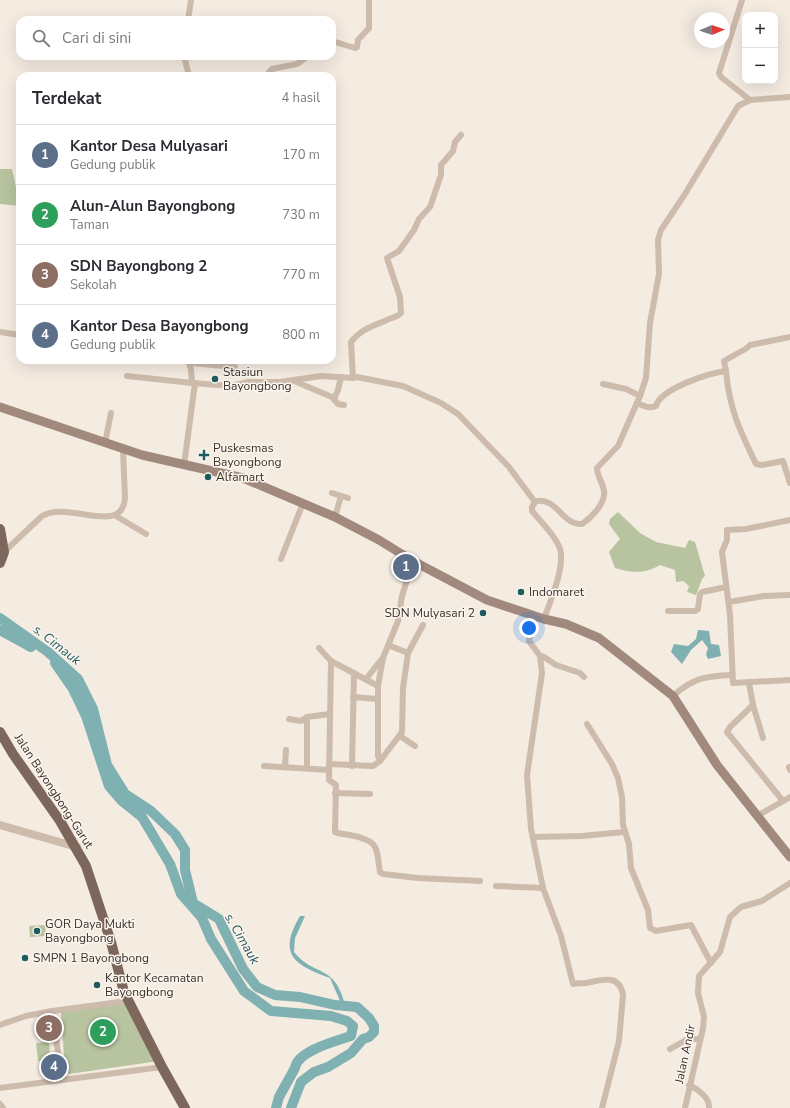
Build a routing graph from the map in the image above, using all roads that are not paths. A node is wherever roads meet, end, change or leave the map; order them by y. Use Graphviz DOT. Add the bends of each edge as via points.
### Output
graph roads {
  1 [pos="191,0"];
  2 [pos="369,0"];
  3 [pos="742,0"];
  4 [pos="189,16"];
  5 [pos="336,42"];
  6 [pos="185,60"];
  7 [pos="302,60"];
  8 [pos="188,72"];
  9 [pos="269,72"];
  10 [pos="790,97"];
  11 [pos="750,100"];
  12 [pos="461,135"];
  13 [pos="0,332"];
  14 [pos="16,334"];
  15 [pos="790,337"];
  16 [pos="189,364"];
  17 [pos="207,364"];
  18 [pos="235,367"];
  19 [pos="726,371"];
  20 [pos="127,376"];
  21 [pos="341,377"];
  22 [pos="353,378"];
  23 [pos="294,381"];
  24 [pos="193,383"];
  25 [pos="603,384"];
  26 [pos="640,396"];
  27 [pos="334,399"];
  28 [pos="637,403"];
  29 [pos="344,405"];
  30 [pos="0,407"];
  31 [pos="110,413"];
  32 [pos="106,443"];
  33 [pos="123,449"];
  34 [pos="184,465"];
  35 [pos="790,483"];
  36 [pos="332,493"];
  37 [pos="303,502"];
  38 [pos="535,502"];
  39 [pos="116,516"];
  40 [pos="335,517"];
  41 [pos="790,520"];
  42 [pos="0,529"];
  43 [pos="146,534"];
  44 [pos="4,552"];
  45 [pos="281,560"];
  46 [pos="413,561"];
  47 [pos="0,563"];
  48 [pos="726,587"];
  49 [pos="790,595"];
  50 [pos="729,602"];
  51 [pos="668,611"];
  52 [pos="540,618"];
  53 [pos="423,625"];
  54 [pos="388,645"];
  55 [pos="319,648"];
  56 [pos="408,653"];
  57 [pos="540,656"];
  58 [pos="382,658"];
  59 [pos="331,661"];
  60 [pos="354,673"];
  61 [pos="732,675"];
  62 [pos="584,677"];
  63 [pos="366,679"];
  64 [pos="790,680"];
  65 [pos="749,683"];
  66 [pos="378,686"];
  67 [pos="673,696"];
  68 [pos="353,697"];
  69 [pos="377,699"];
  70 [pos="753,705"];
  71 [pos="329,714"];
  72 [pos="307,717"];
  73 [pos="289,719"];
  74 [pos="587,724"];
  75 [pos="0,732"];
  76 [pos="400,736"];
  77 [pos="763,738"];
  78 [pos="415,746"];
  79 [pos="286,750"];
  80 [pos="380,761"];
  81 [pos="264,766"];
  82 [pos="352,766"];
  83 [pos="285,767"];
  84 [pos="329,767"];
  85 [pos="307,768"];
  86 [pos="335,793"];
  87 [pos="370,794"];
  88 [pos="790,797"];
  89 [pos="783,801"];
  90 [pos="758,816"];
  91 [pos="0,825"];
  92 [pos="624,832"];
  93 [pos="533,837"];
  94 [pos="77,847"];
  95 [pos="790,857"];
  96 [pos="480,881"];
  97 [pos="790,883"];
  98 [pos="496,886"];
  99 [pos="543,888"];
  100 [pos="711,963"];
  101 [pos="127,1001"];
  102 [pos="52,1011"];
  103 [pos="0,1025"];
  104 [pos="699,1039"];
  105 [pos="670,1049"];
  106 [pos="162,1068"];
  107 [pos="62,1080"];
  108 [pos="689,1085"];
  109 [pos="0,1088"];
  110 [pos="0,1104"];
  111 [pos="3,1108"];
  112 [pos="185,1108"];
  113 [pos="602,1108"];
  114 [pos="685,1108"];
  115 [pos="709,1108"];
  1 -- 4 [label="street"];
  2 -- 5 [label="street" via="368,28 358,40 357,46 355,48"];
  3 -- 11 [label="street" via="719,73"];
  6 -- 8 [label="street"];
  7 -- 9 [label="street"];
  10 -- 11 [label="street"];
  11 -- 26 [label="street" via="738,106 661,230 658,240 659,274 650,323 648,363"];
  12 -- 22 [label="street" via="455,142 453,151 441,165 430,207 418,219 414,230 399,251 387,258 401,300 402,313 369,327 351,342"];
  13 -- 14 [label="street"];
  15 -- 19 [label="street" via="750,345 724,361"];
  16 -- 24 [label="street"];
  17 -- 18 [label="street"];
  19 -- 28 [label="street" via="685,383 659,399 656,406 644,407"];
  19 -- 35 [label="street" via="728,397 742,437 756,464 783,461"];
  20 -- 24 [label="street"];
  21 -- 22 [label="street"];
  21 -- 23 [label="street" via="320,376"];
  21 -- 27 [label="street"];
  22 -- 38 [label="street" via="357,376 403,386 441,403 458,414 509,467"];
  23 -- 24 [label="street" via="248,382 231,386"];
  23 -- 27 [label="street"];
  24 -- 34 [label="street"];
  25 -- 26 [label="street" via="626,389"];
  26 -- 28 [label="street"];
  27 -- 29 [label="street" via="338,404"];
  28 -- 38 [label="street" via="618,446 597,468 604,495 600,505 587,521 575,524 546,501"];
  30 -- 32 [label="main road"];
  31 -- 32 [label="street"];
  32 -- 33 [label="main road"];
  33 -- 34 [label="main road"];
  33 -- 39 [label="street" via="125,506"];
  34 -- 37 [label="main road" via="243,478"];
  36 -- 40 [label="street" via="344,497"];
  37 -- 40 [label="main road"];
  37 -- 45 [label="street"];
  38 -- 52 [label="street" via="532,511 557,542 561,555 555,587"];
  39 -- 43 [label="street"];
  39 -- 44 [label="street" via="102,517 71,511 53,511 42,516"];
  40 -- 46 [label="main road"];
  41 -- 48 [label="street" via="727,531 722,549"];
  42 -- 44 [label="main road"];
  44 -- 47 [label="main road"];
  46 -- 52 [label="main road" via="487,600"];
  46 -- 54 [label="street" via="402,596 398,621"];
  48 -- 50 [label="street"];
  48 -- 51 [label="street" via="702,592 695,611"];
  49 -- 50 [label="street"];
  50 -- 61 [label="street"];
  52 -- 57 [label="street" via="529,641"];
  52 -- 67 [label="main road" via="566,624 599,638"];
  53 -- 56 [label="street"];
  54 -- 56 [label="street"];
  54 -- 58 [label="street"];
  55 -- 59 [label="street"];
  56 -- 76 [label="street"];
  57 -- 62 [label="street" via="556,665 580,672"];
  57 -- 93 [label="street" via="542,673 527,775"];
  58 -- 63 [label="street"];
  58 -- 66 [label="street"];
  59 -- 60 [label="street"];
  59 -- 71 [label="street"];
  60 -- 63 [label="street"];
  60 -- 68 [label="street"];
  61 -- 65 [label="street" via="735,684"];
  61 -- 67 [label="street" via="708,676 695,680"];
  63 -- 66 [label="street"];
  64 -- 65 [label="street"];
  65 -- 70 [label="street"];
  66 -- 69 [label="street"];
  67 -- 90 [label="main road" via="717,765"];
  68 -- 69 [label="street"];
  68 -- 82 [label="street"];
  69 -- 80 [label="street"];
  70 -- 77 [label="street"];
  70 -- 89 [label="street" via="727,732"];
  71 -- 72 [label="street"];
  71 -- 84 [label="street"];
  72 -- 73 [label="street" via="301,721"];
  72 -- 85 [label="street"];
  74 -- 92 [label="street" via="618,778"];
  75 -- 94 [label="main road, Jalan Bayongbong-Garut"];
  76 -- 78 [label="street"];
  76 -- 80 [label="street"];
  79 -- 83 [label="street"];
  80 -- 82 [label="street" via="373,766"];
  81 -- 83 [label="street"];
  82 -- 84 [label="street"];
  83 -- 85 [label="street"];
  84 -- 85 [label="street"];
  84 -- 86 [label="street" via="329,780 336,785"];
  86 -- 87 [label="street"];
  86 -- 96 [label="street" via="335,832 372,842 378,851 381,873 418,878"];
  88 -- 89 [label="street"];
  89 -- 90 [label="street"];
  90 -- 95 [label="main road"];
  91 -- 94 [label="street"];
  92 -- 93 [label="street"];
  92 -- 100 [label="street" via="629,844 631,868 648,910 650,928 656,931 691,926"];
  93 -- 99 [label="street"];
  94 -- 101 [label="main road, Jalan Bayongbong-Garut" via="86,866 111,942"];
  97 -- 100 [label="street, Jalan Andir" via="762,901 741,906 734,911 720,952"];
  98 -- 99 [label="street"];
  99 -- 113 [label="street" via="561,936 573,984 608,980 618,983 622,988 619,1041"];
  100 -- 104 [label="street, Jalan Andir" via="702,971 697,983 704,1017"];
  101 -- 102 [label="street"];
  101 -- 106 [label="main road, Jalan Bayongbong-Garut"];
  102 -- 103 [label="street"];
  102 -- 107 [label="street"];
  104 -- 105 [label="street" via="688,1039"];
  104 -- 108 [label="street, Jalan Andir"];
  106 -- 107 [label="street"];
  106 -- 112 [label="main road, Jalan Bayongbong-Garut"];
  107 -- 109 [label="street"];
  108 -- 114 [label="street, Jalan Andir"];
  108 -- 115 [label="street" via="708,1101"];
  110 -- 111 [label="street"];
}
